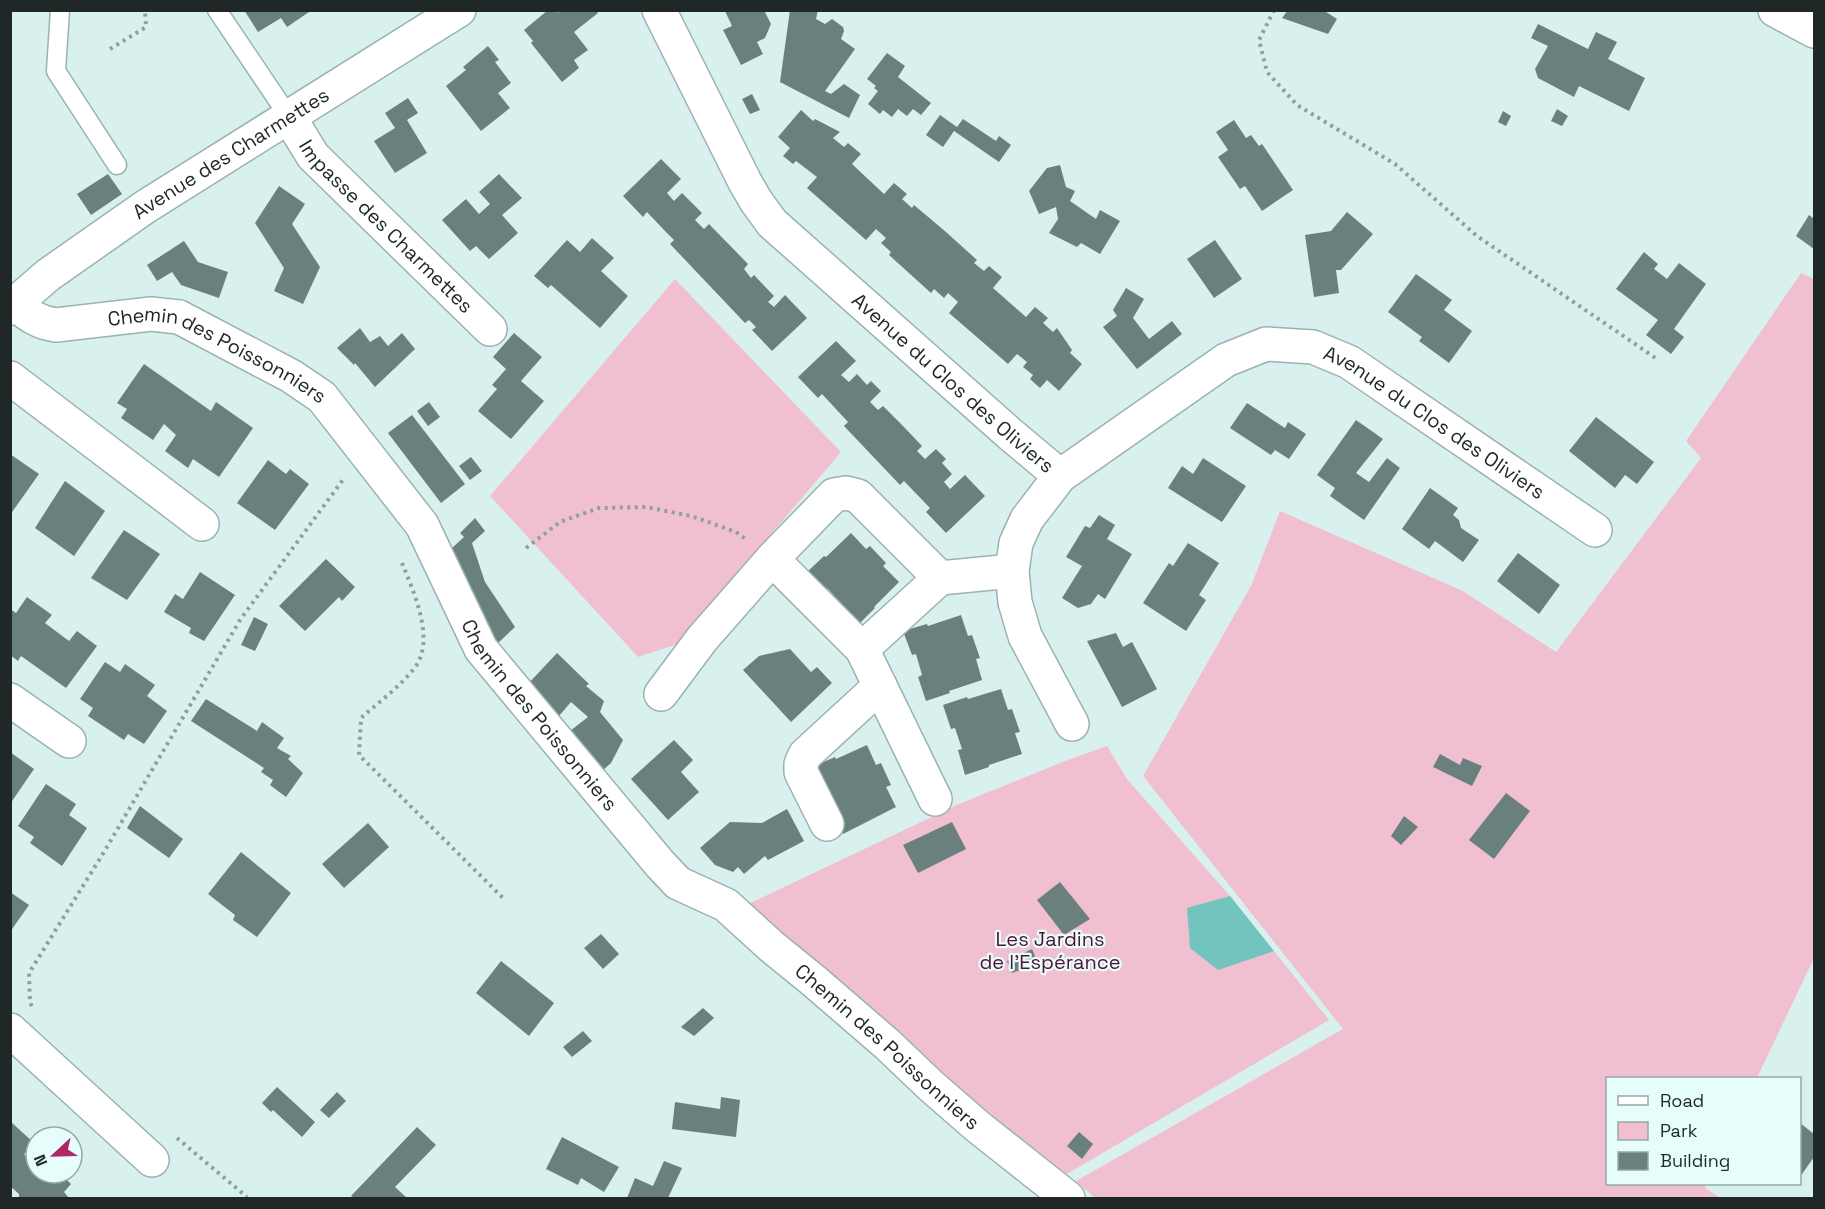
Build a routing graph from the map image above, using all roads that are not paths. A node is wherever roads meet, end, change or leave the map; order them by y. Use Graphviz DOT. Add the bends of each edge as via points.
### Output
graph roads {
  1 [pos="60,10"];
  2 [pos="217,10"];
  3 [pos="459,10"];
  4 [pos="659,10"];
  5 [pos="1775,10"];
  6 [pos="1815,31"];
  7 [pos="289,117"];
  8 [pos="117,165"];
  9 [pos="13,306"];
  10 [pos="490,329"];
  11 [pos="10,378"];
  12 [pos="1060,476"];
  13 [pos="202,524"];
  14 [pos="1595,530"];
  15 [pos="772,559"];
  16 [pos="1012,571"];
  17 [pos="940,578"];
  18 [pos="862,649"];
  19 [pos="880,686"];
  20 [pos="661,694"];
  21 [pos="10,700"];
  22 [pos="1072,724"];
  23 [pos="69,741"];
  24 [pos="935,799"];
  25 [pos="827,824"];
  26 [pos="10,1030"];
  27 [pos="152,1160"];
  28 [pos="1068,1198"];
  1 -- 8 [label="lane" via="56,70"];
  2 -- 7 [label="lane"];
  3 -- 7 [label="street, Avenue des Charmettes"];
  4 -- 12 [label="street, Avenue du Clos des Oliviers" via="745,182 772,223"];
  5 -- 6 [label="street"];
  7 -- 9 [label="street, Avenue des Charmettes" via="145,207 48,275"];
  7 -- 10 [label="street, Impasse des Charmettes" via="313,156"];
  9 -- 28 [label="street, Chemin des Poissonniers" via="43,324 56,325 151,314 179,317 291,376 322,397 422,525 481,649 678,884 726,905 977,1126"];
  11 -- 13 [label="street"];
  12 -- 14 [label="street, Avenue du Clos des Oliviers" via="1226,360 1266,344 1312,347 1349,362"];
  12 -- 16 [label="street" via="1026,519 1016,543"];
  15 -- 17 [label="street" via="834,495 846,493 858,496"];
  15 -- 18 [label="street"];
  15 -- 20 [label="street" via="702,639"];
  16 -- 17 [label="street"];
  16 -- 22 [label="street" via="1015,602 1025,636"];
  17 -- 18 [label="street"];
  18 -- 19 [label="street"];
  19 -- 24 [label="street"];
  19 -- 25 [label="street" via="805,755 801,764 801,772"];
  21 -- 23 [label="street"];
  26 -- 27 [label="street"];
}
